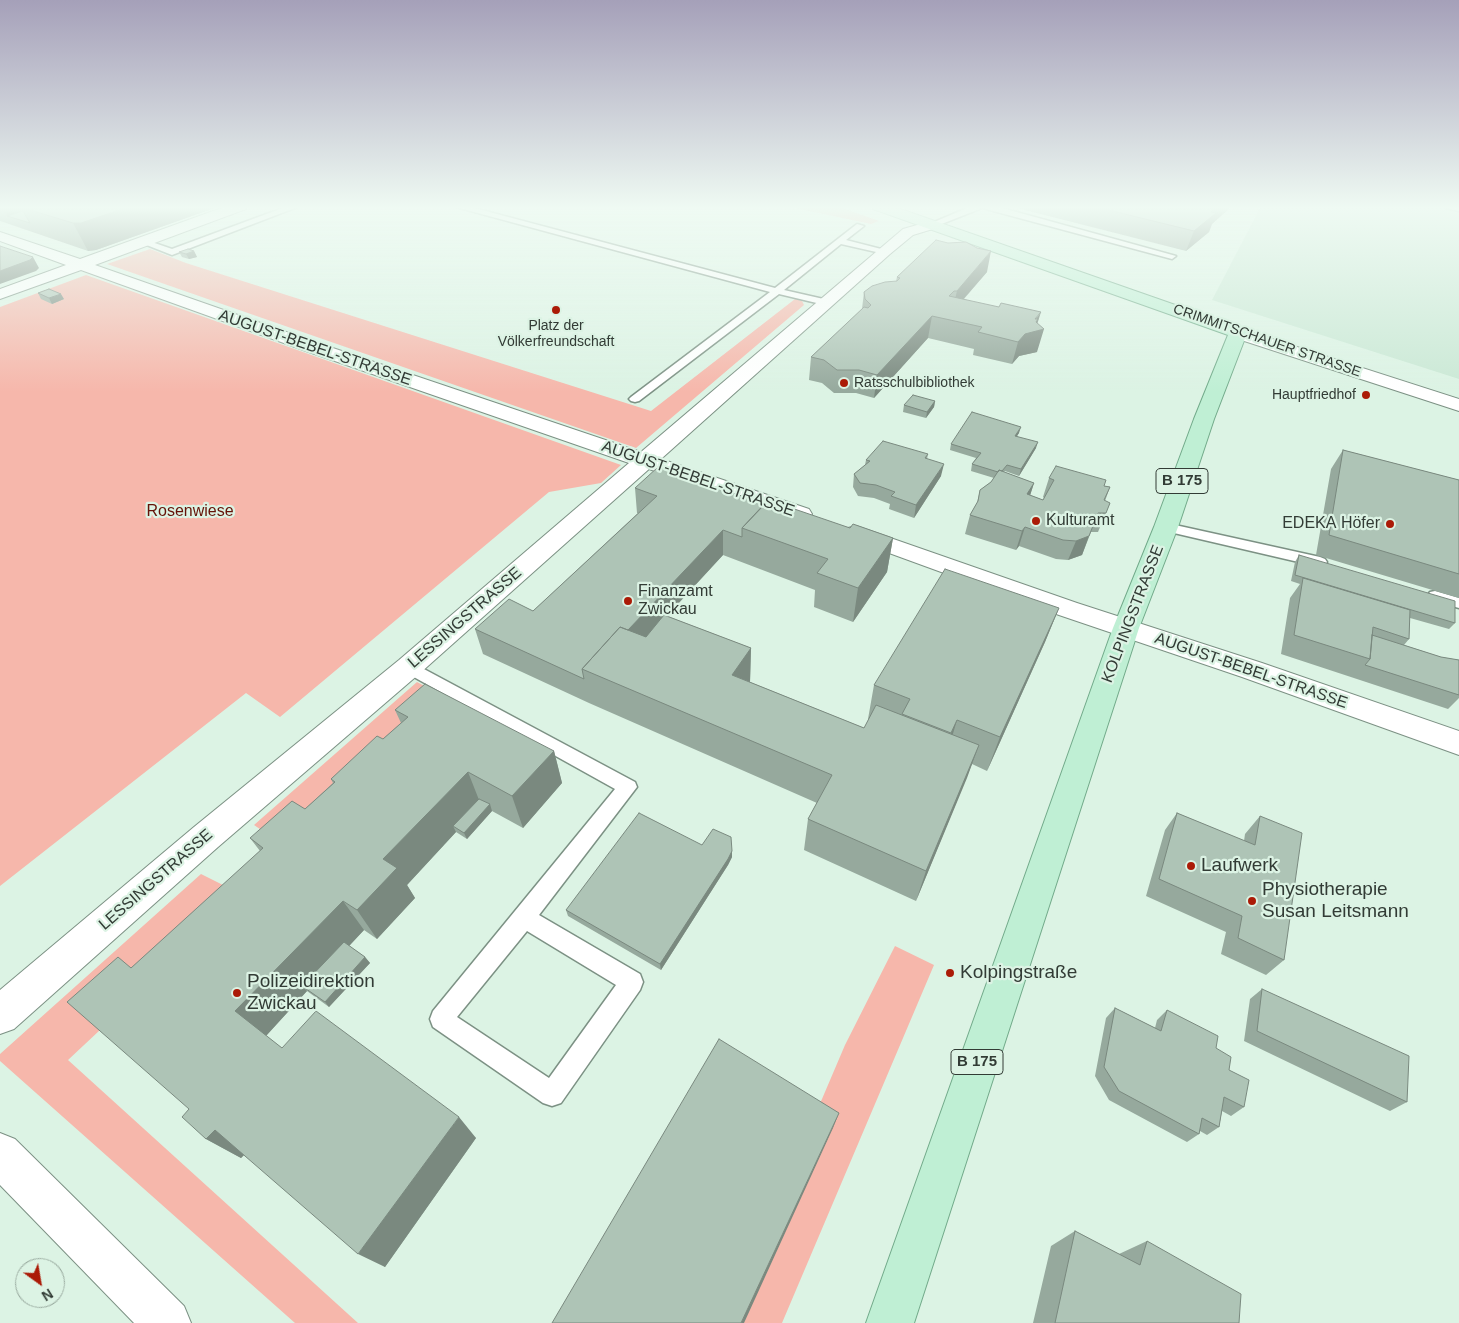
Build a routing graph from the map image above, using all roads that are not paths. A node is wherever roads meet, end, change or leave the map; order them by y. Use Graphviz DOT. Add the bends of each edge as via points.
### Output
graph roads {
  1 [pos="74,268"];
  2 [pos="84,268"];
  3 [pos="689,268"];
  4 [pos="806,268"];
  5 [pos="865,268"];
  6 [pos="1054,268"];
  7 [pos="777,291"];
  8 [pos="0,294"];
  9 [pos="825,302"];
  10 [pos="1238,333"];
  11 [pos="635,399"];
  12 [pos="1459,405"];
  13 [pos="644,460"];
  14 [pos="1166,527"];
  15 [pos="1338,567"];
  16 [pos="1422,592"];
  17 [pos="1459,603"];
  18 [pos="1126,628"];
  19 [pos="409,666"];
  20 [pos="1459,743"];
  21 [pos="524,918"];
  22 [pos="0,1015"];
  23 [pos="0,1154"];
  24 [pos="167,1323"];
  25 [pos="890,1323"];
  1 -- 8 [label="street"];
  2 -- 13 [label="street, AUGUST-BEBEL-STRASSE"];
  3 -- 7 [label="lane"];
  4 -- 7 [label="lane"];
  5 -- 9 [label="street, LESSINGSTRASSE"];
  6 -- 10 [label="main road, CRIMMITSCHAUER STRASSE"];
  7 -- 9 [label="lane"];
  7 -- 11 [label="lane"];
  9 -- 13 [label="street, LESSINGSTRASSE"];
  10 -- 12 [label="street, CRIMMITSCHAUER STRASSE"];
  10 -- 14 [label="main road, KOLPINGSTRASSE / B 175"];
  13 -- 18 [label="street, AUGUST-BEBEL-STRASSE"];
  13 -- 19 [label="street, LESSINGSTRASSE"];
  14 -- 15 [label="lane"];
  14 -- 18 [label="main road, KOLPINGSTRASSE / B 175"];
  16 -- 17 [label="lane"];
  18 -- 20 [label="street, AUGUST-BEBEL-STRASSE"];
  18 -- 25 [label="main road, KOLPINGSTRASSE / B 175"];
  19 -- 21 [label="lane" via="628,787"];
  19 -- 22 [label="street, LESSINGSTRASSE"];
  21 -- 21 [label="lane" via="441,1019 552,1094 632,982"];
  23 -- 24 [label="street"];
}
